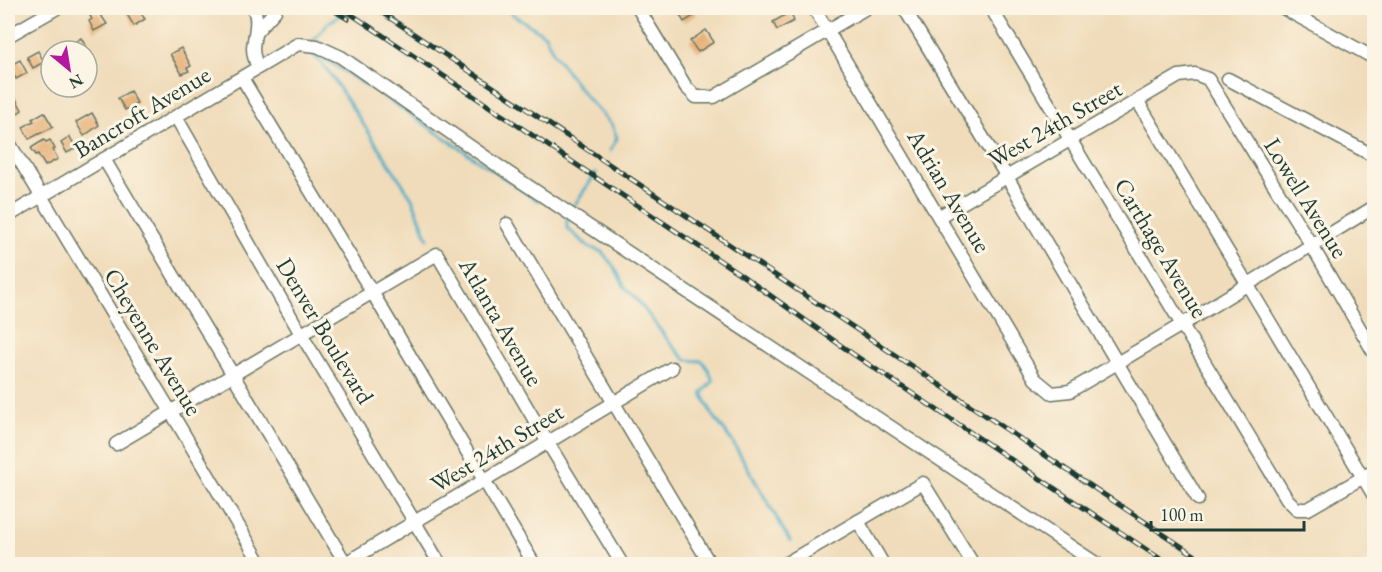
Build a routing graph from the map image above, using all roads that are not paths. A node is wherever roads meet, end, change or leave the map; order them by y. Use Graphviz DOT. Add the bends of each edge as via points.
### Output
graph roads {
  1 [pos="57,8"];
  2 [pos="253,8"];
  3 [pos="276,8"];
  4 [pos="638,8"];
  5 [pos="814,8"];
  6 [pos="866,8"];
  7 [pos="904,8"];
  8 [pos="991,8"];
  9 [pos="1293,9"];
  10 [pos="827,30"];
  11 [pos="256,32"];
  12 [pos="8,36"];
  13 [pos="1374,58"];
  14 [pos="258,67"];
  15 [pos="1195,74"];
  16 [pos="242,78"];
  17 [pos="1228,79"];
  18 [pos="1137,100"];
  19 [pos="176,117"];
  20 [pos="1071,138"];
  21 [pos="8,141"];
  22 [pos="1374,156"];
  23 [pos="104,159"];
  24 [pos="1007,177"];
  25 [pos="41,196"];
  26 [pos="1374,207"];
  27 [pos="8,216"];
  28 [pos="940,216"];
  29 [pos="507,224"];
  30 [pos="1312,246"];
  31 [pos="1249,284"];
  32 [pos="372,292"];
  33 [pos="1183,324"];
  34 [pos="301,334"];
  35 [pos="1374,353"];
  36 [pos="1117,363"];
  37 [pos="672,368"];
  38 [pos="234,375"];
  39 [pos="614,403"];
  40 [pos="171,412"];
  41 [pos="548,443"];
  42 [pos="116,444"];
  43 [pos="1374,471"];
  44 [pos="1363,478"];
  45 [pos="483,482"];
  46 [pos="1374,496"];
  47 [pos="1198,499"];
  48 [pos="858,521"];
  49 [pos="415,522"];
  50 [pos="805,553"];
  51 [pos="261,564"];
  52 [pos="345,564"];
  53 [pos="440,564"];
  54 [pos="534,564"];
  55 [pos="622,564"];
  56 [pos="710,564"];
  57 [pos="784,564"];
  58 [pos="812,564"];
  59 [pos="883,564"];
  60 [pos="973,564"];
  61 [pos="1097,564"];
  1 -- 12 [label="street"];
  2 -- 11 [label="street"];
  3 -- 11 [label="street"];
  4 -- 10 [label="street" via="696,97 714,97"];
  5 -- 10 [label="street, Adrian Avenue"];
  6 -- 10 [label="street"];
  7 -- 24 [label="street"];
  8 -- 20 [label="street, Carthage Avenue"];
  9 -- 13 [label="street"];
  10 -- 28 [label="street, Adrian Avenue"];
  11 -- 14 [label="street" via="253,46"];
  14 -- 16 [label="street, Bancroft Avenue"];
  14 -- 61 [label="street, Bancroft Avenue" via="298,44 317,46 340,57"];
  15 -- 18 [label="street, West 24th Street" via="1179,76"];
  15 -- 30 [label="street, Lowell Avenue" via="1208,79"];
  16 -- 19 [label="street, Bancroft Avenue"];
  16 -- 32 [label="street"];
  17 -- 22 [label="street"];
  18 -- 20 [label="street, West 24th Street"];
  18 -- 31 [label="street"];
  19 -- 23 [label="street, Bancroft Avenue"];
  19 -- 34 [label="street, Denver Boulevard"];
  20 -- 24 [label="street, West 24th Street"];
  20 -- 33 [label="street, Carthage Avenue"];
  21 -- 25 [label="street, Cheyenne Avenue"];
  23 -- 25 [label="street, Bancroft Avenue"];
  23 -- 38 [label="street"];
  24 -- 28 [label="street, West 24th Street"];
  24 -- 36 [label="street"];
  25 -- 27 [label="street, Bancroft Avenue"];
  25 -- 40 [label="street, Cheyenne Avenue"];
  26 -- 30 [label="street"];
  28 -- 36 [label="street, Adrian Avenue" via="1035,379 1052,393 1070,391"];
  29 -- 39 [label="street"];
  30 -- 31 [label="street"];
  30 -- 35 [label="street, Lowell Avenue"];
  31 -- 33 [label="street"];
  31 -- 44 [label="street"];
  32 -- 34 [label="street"];
  32 -- 41 [label="street, Atlanta Avenue" via="437,254"];
  32 -- 45 [label="street"];
  33 -- 36 [label="street"];
  33 -- 44 [label="street, Carthage Avenue" via="1287,499 1297,509 1308,509"];
  34 -- 38 [label="street"];
  34 -- 49 [label="street, Denver Boulevard"];
  36 -- 47 [label="street"];
  37 -- 39 [label="street, West 24th Street"];
  38 -- 40 [label="street"];
  38 -- 52 [label="street"];
  39 -- 41 [label="street, West 24th Street"];
  39 -- 56 [label="street"];
  40 -- 42 [label="street"];
  40 -- 51 [label="street, Cheyenne Avenue"];
  41 -- 45 [label="street, West 24th Street"];
  41 -- 55 [label="street, Atlanta Avenue"];
  43 -- 44 [label="street"];
  44 -- 46 [label="street"];
  45 -- 49 [label="street, West 24th Street"];
  45 -- 54 [label="street"];
  48 -- 50 [label="street"];
  48 -- 59 [label="street"];
  48 -- 60 [label="street" via="923,483"];
  49 -- 52 [label="street, West 24th Street"];
  49 -- 53 [label="street, Denver Boulevard"];
  50 -- 57 [label="street"];
  50 -- 58 [label="street"];
}
